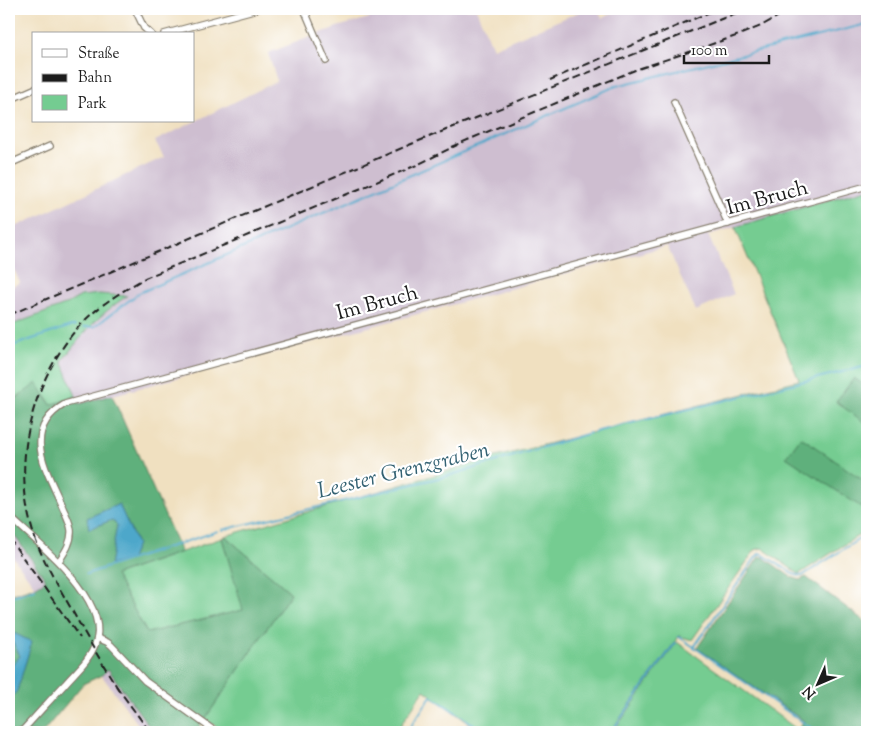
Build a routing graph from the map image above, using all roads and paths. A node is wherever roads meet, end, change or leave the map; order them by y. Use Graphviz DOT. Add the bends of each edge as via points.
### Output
graph roads {
  1 [pos="135,9"];
  2 [pos="257,9"];
  3 [pos="304,9"];
  4 [pos="149,32"];
  5 [pos="171,32"];
  6 [pos="326,61"];
  7 [pos="32,90"];
  8 [pos="9,100"];
  9 [pos="674,102"];
  10 [pos="50,146"];
  11 [pos="9,164"];
  12 [pos="867,186"];
  13 [pos="728,224"];
  14 [pos="9,516"];
  15 [pos="59,561"];
  16 [pos="97,638"];
  17 [pos="21,732"];
  18 [pos="216,732"];
  1 -- 4 [label="street"];
  2 -- 5 [label="street"];
  3 -- 6 [label="street"];
  7 -- 8 [label="street"];
  9 -- 13 [label="street"];
  10 -- 11 [label="street"];
  12 -- 13 [label="street, Im Bruch"];
  13 -- 15 [label="street, Im Bruch" via="65,404 48,418 39,441 42,459 71,531 68,546"];
  14 -- 15 [label="street"];
  15 -- 16 [label="street" via="81,588 92,609 97,622"];
  16 -- 17 [label="street" via="82,666"];
  16 -- 18 [label="street" via="111,645 158,691"];
}
